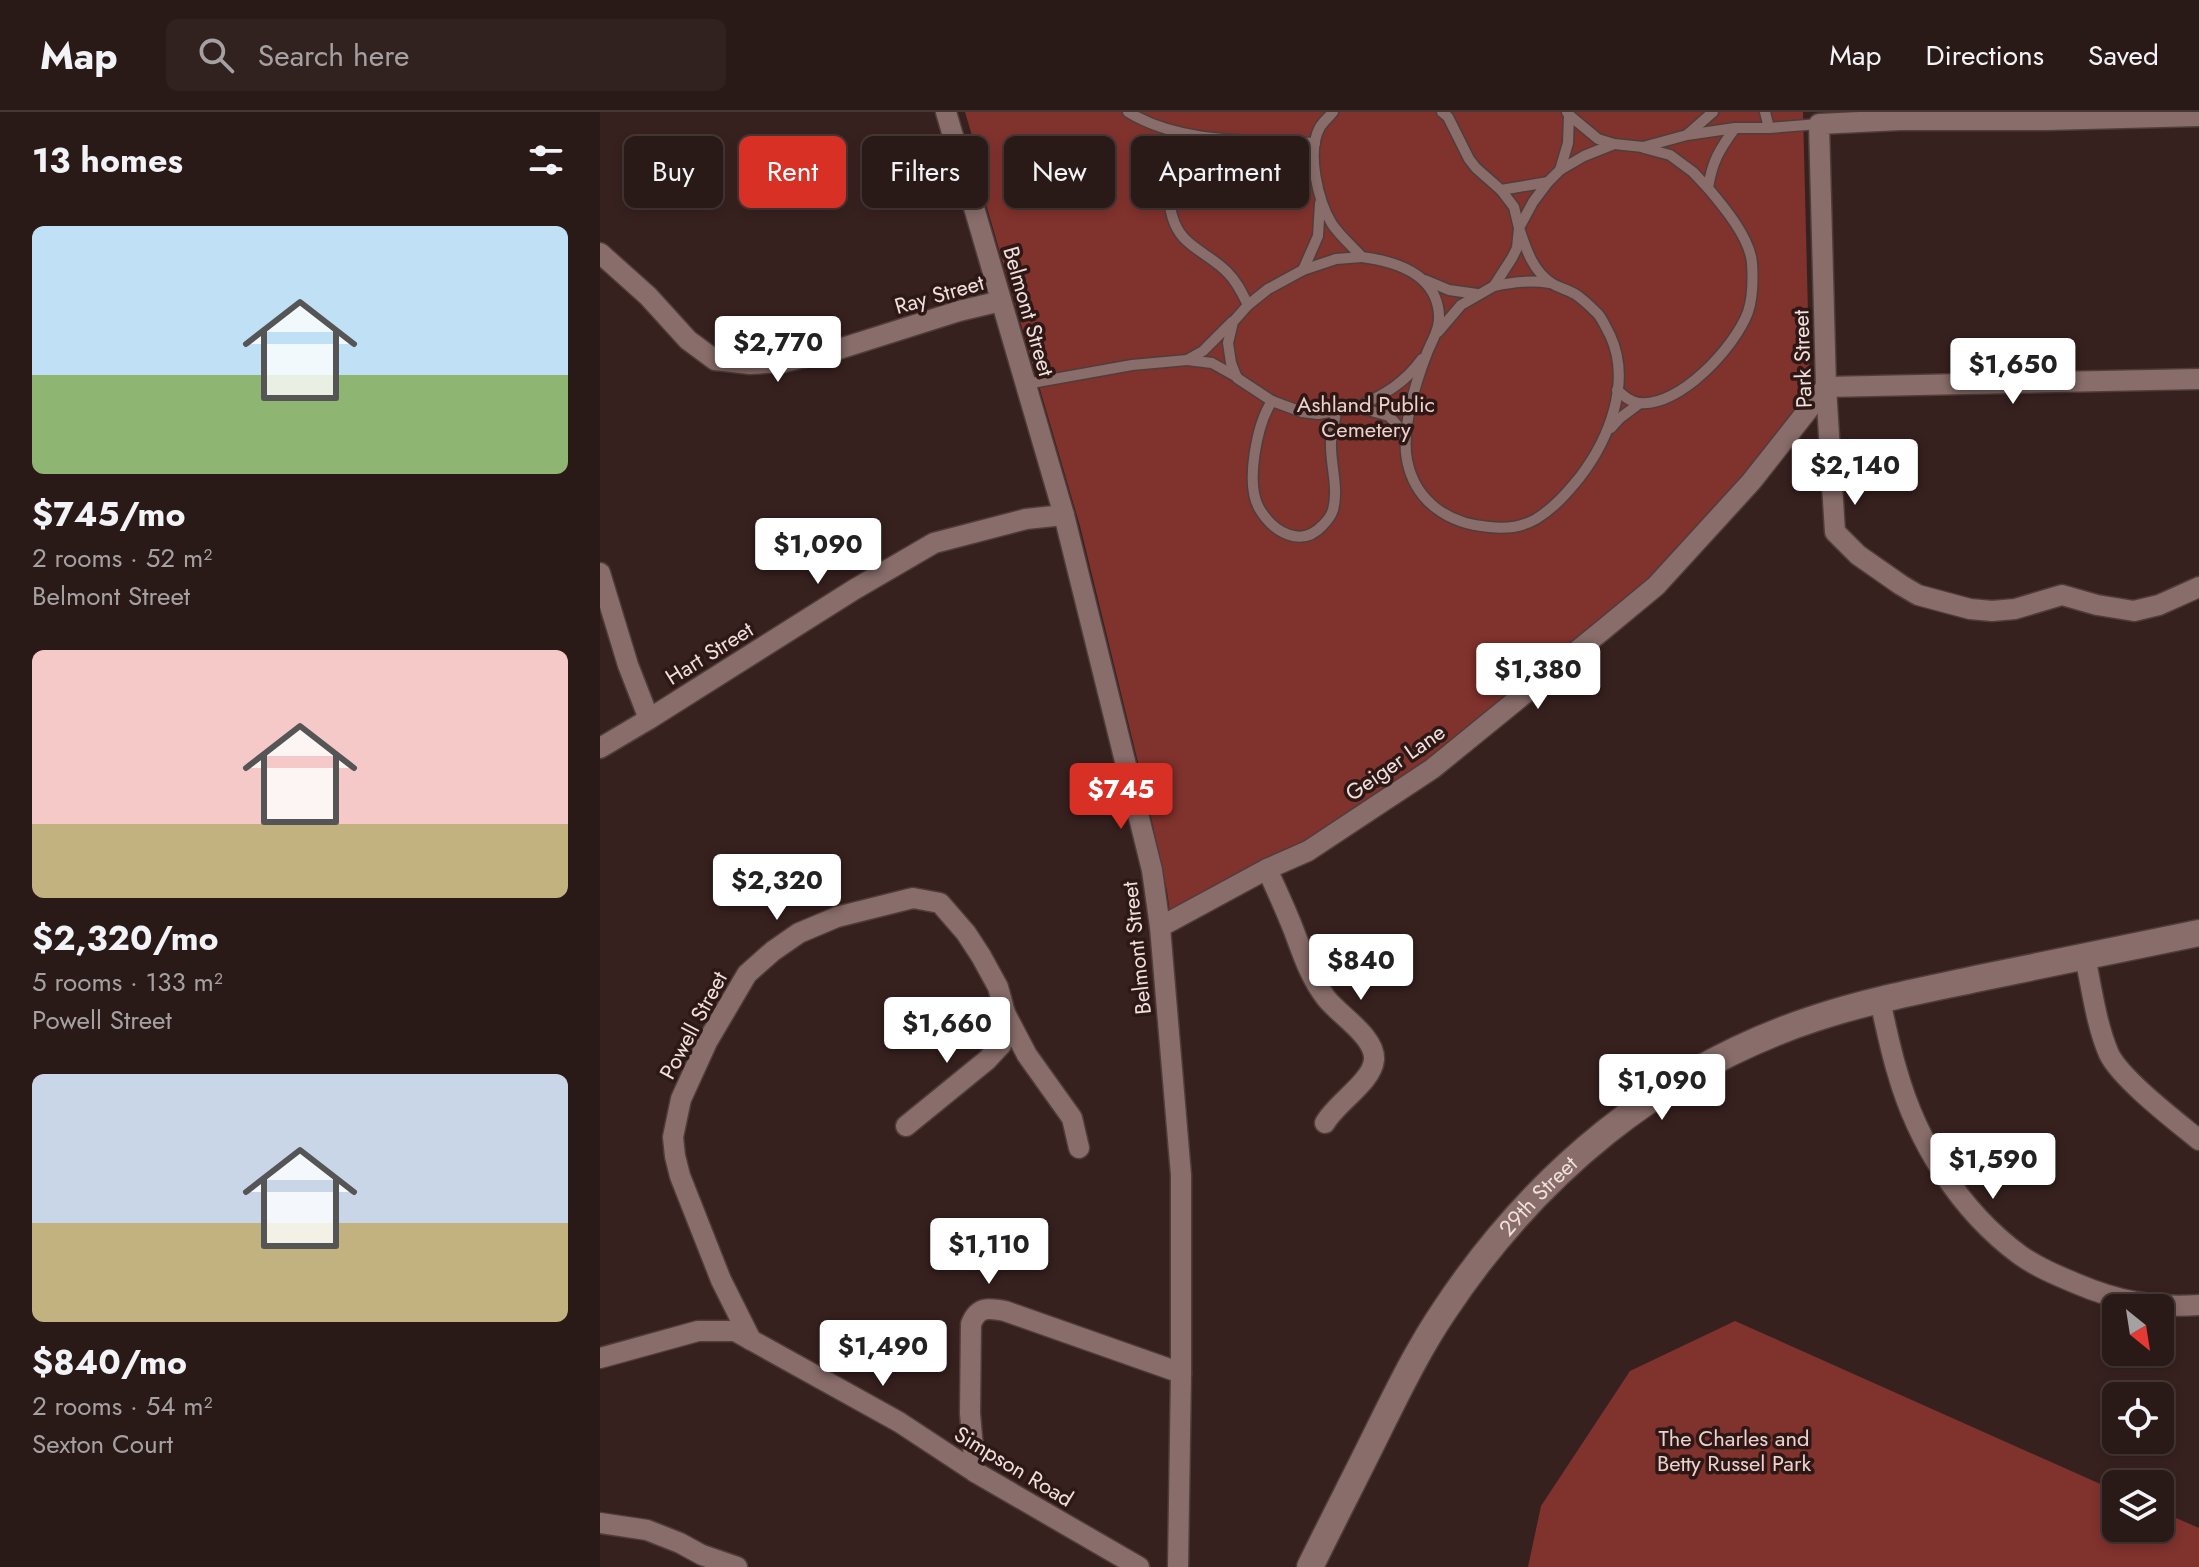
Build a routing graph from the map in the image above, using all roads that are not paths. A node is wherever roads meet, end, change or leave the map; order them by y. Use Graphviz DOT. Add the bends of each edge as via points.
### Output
graph roads {
  1 [pos="946,112"];
  2 [pos="1128,112"];
  3 [pos="1333,112"];
  4 [pos="1442,112"];
  5 [pos="1713,112"];
  6 [pos="1765,112"];
  7 [pos="1568,113"];
  8 [pos="1949,116"];
  9 [pos="2199,116"];
  10 [pos="1819,124"];
  11 [pos="1735,128"];
  12 [pos="1769,128"];
  13 [pos="1174,132"];
  14 [pos="1687,135"];
  15 [pos="1315,143"];
  16 [pos="1614,144"];
  17 [pos="1643,147"];
  18 [pos="1560,170"];
  19 [pos="1548,182"];
  20 [pos="1708,188"];
  21 [pos="1501,190"];
  22 [pos="1320,195"];
  23 [pos="1519,228"];
  24 [pos="600,253"];
  25 [pos="1362,257"];
  26 [pos="1303,270"];
  27 [pos="1422,279"];
  28 [pos="1550,283"];
  29 [pos="1494,286"];
  30 [pos="1477,294"];
  31 [pos="1001,301"];
  32 [pos="1248,305"];
  33 [pos="1233,322"];
  34 [pos="1438,332"];
  35 [pos="1428,351"];
  36 [pos="1187,360"];
  37 [pos="1237,378"];
  38 [pos="2199,379"];
  39 [pos="1026,384"];
  40 [pos="1826,387"];
  41 [pos="1617,390"];
  42 [pos="1272,401"];
  43 [pos="1640,403"];
  44 [pos="1357,407"];
  45 [pos="1336,411"];
  46 [pos="1607,432"];
  47 [pos="1406,439"];
  48 [pos="1064,515"];
  49 [pos="600,573"];
  50 [pos="2199,587"];
  51 [pos="649,719"];
  52 [pos="600,748"];
  53 [pos="1267,869"];
  54 [pos="1160,927"];
  55 [pos="2199,933"];
  56 [pos="2085,957"];
  57 [pos="1880,1000"];
  58 [pos="1005,1013"];
  59 [pos="1325,1123"];
  60 [pos="906,1126"];
  61 [pos="2199,1140"];
  62 [pos="1079,1148"];
  63 [pos="2199,1305"];
  64 [pos="751,1340"];
  65 [pos="600,1358"];
  66 [pos="1181,1373"];
  67 [pos="975,1472"];
  68 [pos="600,1523"];
  69 [pos="737,1567"];
  70 [pos="1139,1567"];
  71 [pos="1178,1567"];
  72 [pos="1310,1567"];
  1 -- 31 [label="street, Belmont Street"];
  2 -- 13 [label="lane"];
  3 -- 15 [label="lane"];
  4 -- 21 [label="lane" via="1469,159"];
  5 -- 14 [label="lane"];
  6 -- 12 [label="lane"];
  7 -- 16 [label="lane" via="1586,131"];
  7 -- 18 [label="lane" via="1568,143"];
  8 -- 9 [label="street"];
  8 -- 10 [label="street"];
  10 -- 12 [label="lane"];
  10 -- 40 [label="street, Park Street"];
  11 -- 12 [label="lane"];
  11 -- 14 [label="lane"];
  11 -- 20 [label="lane" via="1717,152"];
  13 -- 15 [label="lane"];
  13 -- 32 [label="lane" via="1168,191 1178,230 1226,271"];
  14 -- 17 [label="lane"];
  15 -- 22 [label="lane"];
  16 -- 17 [label="lane"];
  16 -- 18 [label="lane"];
  17 -- 20 [label="lane" via="1670,155"];
  18 -- 19 [label="lane"];
  19 -- 21 [label="lane"];
  19 -- 23 [label="lane"];
  20 -- 43 [label="lane" via="1749,248 1749,309 1709,369 1655,402"];
  21 -- 23 [label="lane" via="1514,207"];
  22 -- 25 [label="lane" via="1333,225"];
  22 -- 26 [label="lane" via="1318,236"];
  23 -- 28 [label="lane" via="1531,261"];
  23 -- 29 [label="lane" via="1517,248"];
  24 -- 31 [label="street, Ray Street" via="715,360 784,362"];
  25 -- 26 [label="lane"];
  25 -- 27 [label="lane" via="1403,267"];
  26 -- 32 [label="lane"];
  27 -- 30 [label="lane"];
  27 -- 34 [label="lane" via="1438,307"];
  28 -- 29 [label="lane"];
  28 -- 41 [label="lane" via="1577,296 1601,317 1615,345"];
  29 -- 30 [label="lane"];
  30 -- 34 [label="lane"];
  31 -- 39 [label="street, Belmont Street"];
  32 -- 33 [label="lane"];
  33 -- 36 [label="lane"];
  33 -- 37 [label="lane" via="1228,343"];
  34 -- 35 [label="lane"];
  35 -- 44 [label="lane" via="1400,384"];
  35 -- 47 [label="lane"];
  36 -- 37 [label="lane" via="1212,363"];
  36 -- 39 [label="lane"];
  37 -- 42 [label="lane"];
  38 -- 40 [label="street"];
  39 -- 48 [label="street, Belmont Street"];
  40 -- 50 [label="street, Park Street" via="1835,532 1858,555 1918,595 1992,611 2062,595 2134,611"];
  40 -- 53 [label="street, Geiger Lane" via="1751,482 1656,586 1432,769 1308,851"];
  41 -- 43 [label="lane"];
  41 -- 46 [label="lane"];
  42 -- 45 [label="lane" via="1302,412"];
  42 -- 45 [label="lane" via="1257,440 1254,494 1274,528 1295,537 1316,533 1334,508 1331,443"];
  43 -- 46 [label="lane"];
  44 -- 45 [label="lane"];
  44 -- 47 [label="lane" via="1389,416"];
  46 -- 47 [label="lane" via="1564,498 1536,519 1503,528 1469,526 1439,511 1417,487"];
  48 -- 51 [label="street, Hart Street" via="1026,519 934,543"];
  48 -- 54 [label="street, Belmont Street" via="1145,837"];
  49 -- 51 [label="street"];
  51 -- 52 [label="street, Hart Street"];
  53 -- 54 [label="street, Geiger Lane"];
  53 -- 59 [label="street" via="1310,974 1372,1048 1366,1078"];
  54 -- 66 [label="street, Belmont Street" via="1181,1175"];
  55 -- 56 [label="street, 29th Street"];
  56 -- 57 [label="street, 29th Street"];
  56 -- 61 [label="street" via="2111,1057"];
  57 -- 63 [label="street" via="1897,1072 1920,1131 1948,1179 1995,1235 2055,1274 2123,1301"];
  57 -- 72 [label="street, 29th Street" via="1794,1026 1716,1060 1618,1122 1555,1175 1496,1239 1418,1352"];
  58 -- 60 [label="street" via="1001,1045"];
  58 -- 62 [label="street, Powell Street" via="1027,1055 1072,1118"];
  58 -- 64 [label="street, Powell Street" via="998,987 966,933 940,903 913,898 837,917 799,933 747,974 681,1099 673,1137 680,1176"];
  64 -- 65 [label="street, Simpson Road" via="735,1331 698,1331"];
  64 -- 67 [label="street, Simpson Road" via="899,1422"];
  66 -- 67 [label="street" via="1005,1311 979,1310 971,1324"];
  66 -- 71 [label="street, Belmont Street"];
  67 -- 70 [label="street, Simpson Road"];
  68 -- 69 [label="street" via="647,1530"];
}
